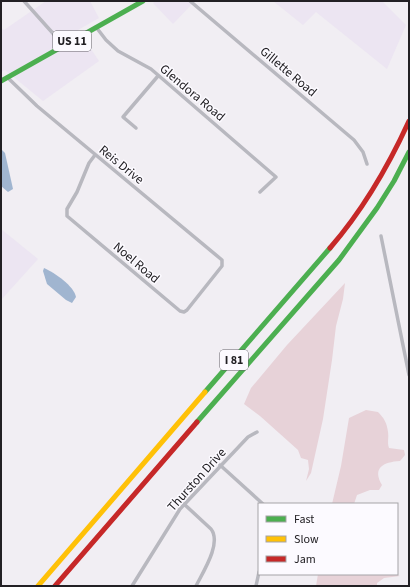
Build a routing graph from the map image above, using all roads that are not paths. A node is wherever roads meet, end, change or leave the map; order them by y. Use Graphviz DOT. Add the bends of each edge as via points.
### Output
graph roads {
  1 [pos="24,1"];
  2 [pos="143,1"];
  3 [pos="190,1"];
  4 [pos="96,27"];
  5 [pos="61,47"];
  6 [pos="158,76"];
  7 [pos="7,77"];
  8 [pos="1,81"];
  9 [pos="409,121"];
  10 [pos="136,128"];
  11 [pos="409,152"];
  12 [pos="95,155"];
  13 [pos="368,164"];
  14 [pos="260,192"];
  15 [pos="381,236"];
  16 [pos="191,306"];
  17 [pos="409,375"];
  18 [pos="257,432"];
  19 [pos="220,465"];
  20 [pos="262,503"];
  21 [pos="184,504"];
  22 [pos="258,575"];
  23 [pos="38,586"];
  24 [pos="55,586"];
  25 [pos="132,586"];
  26 [pos="196,586"];
  27 [pos="256,586"];
  1 -- 5 [label="street" via="58,39"];
  2 -- 4 [label="main road, US 11"];
  3 -- 13 [label="street, Gillette Road" via="354,140"];
  4 -- 5 [label="main road, US 11"];
  4 -- 6 [label="street, Glendora Road" via="118,51"];
  5 -- 7 [label="main road, US 11"];
  6 -- 10 [label="street" via="123,117"];
  6 -- 14 [label="street, Glendora Road" via="276,177"];
  7 -- 8 [label="main road, US 11"];
  7 -- 12 [label="street, Reis Drive"];
  9 -- 23 [label="main road, I 81" via="385,171 359,214"];
  11 -- 24 [label="main road, I 81" via="379,206 339,260"];
  12 -- 16 [label="street, Reis Drive" via="220,258 222,266"];
  12 -- 16 [label="street, Noel Road" via="67,210 67,216 180,311 184,312"];
  15 -- 17 [label="street"];
  18 -- 19 [label="street, Thurston Drive" via="248,437"];
  19 -- 20 [label="street"];
  19 -- 21 [label="street, Thurston Drive"];
  21 -- 25 [label="street, Thurston Drive"];
  21 -- 26 [label="street" via="211,529 215,539 214,547"];
  22 -- 27 [label="street"];
}
